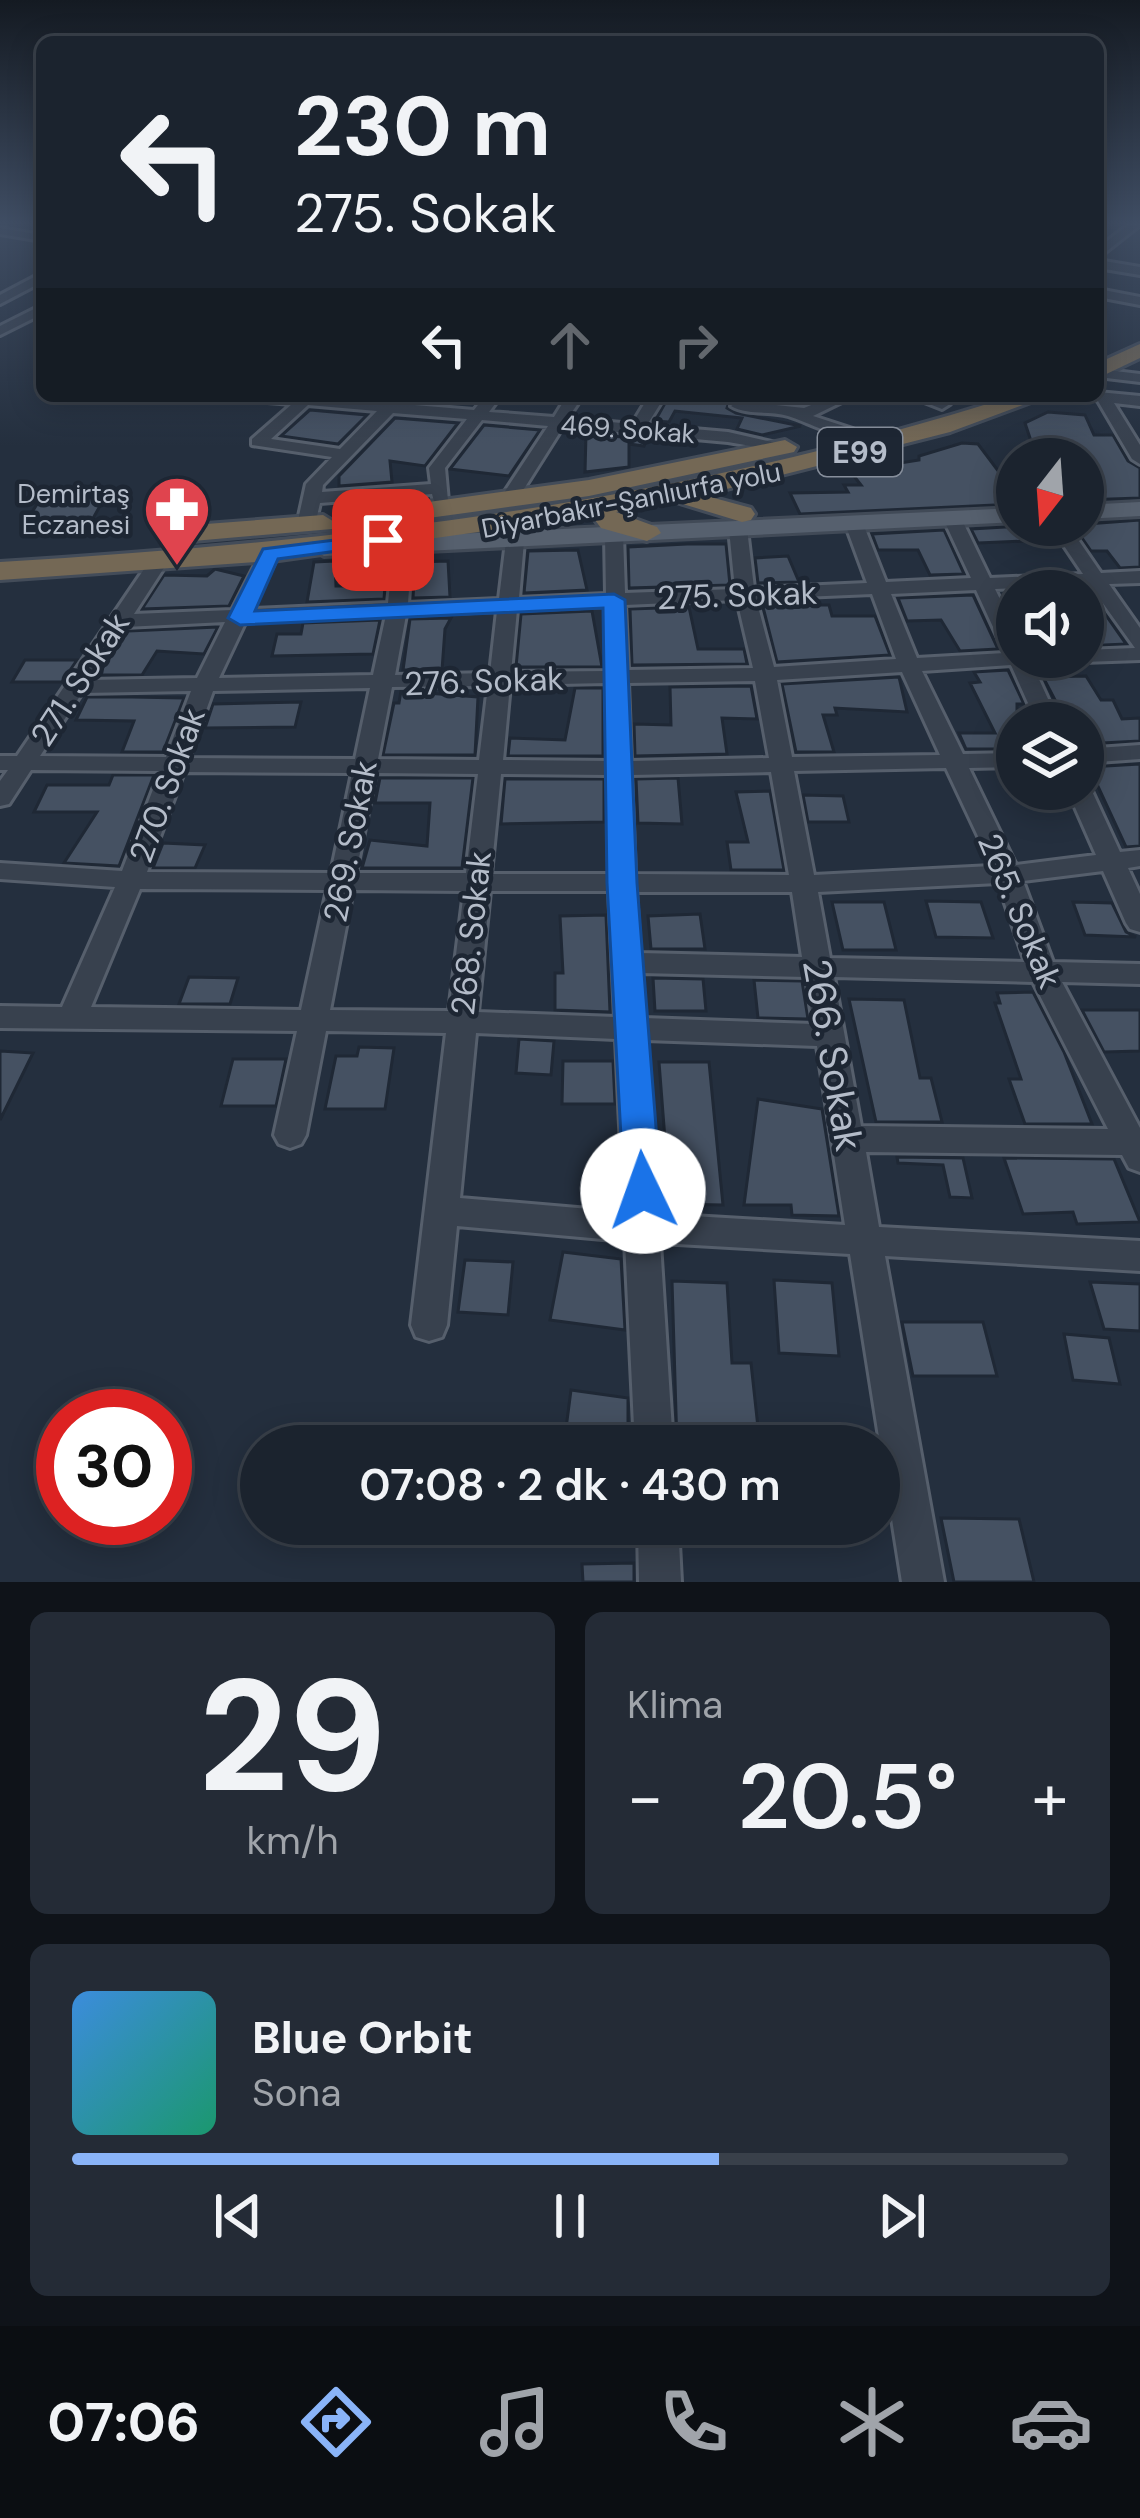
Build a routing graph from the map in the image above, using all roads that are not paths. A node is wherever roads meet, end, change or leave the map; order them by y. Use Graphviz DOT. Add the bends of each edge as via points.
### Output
graph roads {
  1 [pos="36,312"];
  2 [pos="1140,327"];
  3 [pos="0,331"];
  4 [pos="1104,343"];
  5 [pos="1137,353"];
  6 [pos="1104,369"];
  7 [pos="1104,373"];
  8 [pos="1140,378"];
  9 [pos="1104,397"];
  10 [pos="1140,401"];
  11 [pos="303,402"];
  12 [pos="341,402"];
  13 [pos="417,402"];
  14 [pos="488,402"];
  15 [pos="571,402"];
  16 [pos="652,402"];
  17 [pos="741,402"];
  18 [pos="746,402"];
  19 [pos="832,402"];
  20 [pos="933,402"];
  21 [pos="1017,402"];
  22 [pos="1103,402"];
  23 [pos="388,409"];
  24 [pos="410,410"];
  25 [pos="806,413"];
  26 [pos="477,417"];
  27 [pos="555,424"];
  28 [pos="636,430"];
  29 [pos="847,432"];
  30 [pos="728,437"];
  31 [pos="786,447"];
  32 [pos="344,454"];
  33 [pos="1140,459"];
  34 [pos="643,476"];
  35 [pos="680,496"];
  36 [pos="441,498"];
  37 [pos="508,500"];
  38 [pos="1140,505"];
  39 [pos="996,507"];
  40 [pos="1104,507"];
  41 [pos="601,511"];
  42 [pos="996,516"];
  43 [pos="952,518"];
  44 [pos="740,522"];
  45 [pos="307,524"];
  46 [pos="855,526"];
  47 [pos="647,533"];
  48 [pos="514,541"];
  49 [pos="403,547"];
  50 [pos="0,548"];
  51 [pos="270,553"];
  52 [pos="160,560"];
  53 [pos="0,571"];
  54 [pos="1140,577"];
  55 [pos="1104,578"];
  56 [pos="996,583"];
  57 [pos="983,584"];
  58 [pos="879,590"];
  59 [pos="1104,590"];
  60 [pos="745,594"];
  61 [pos="614,600"];
  62 [pos="507,606"];
  63 [pos="397,611"];
  64 [pos="996,611"];
  65 [pos="240,618"];
  66 [pos="118,621"];
  67 [pos="1140,643"];
  68 [pos="1140,654"];
  69 [pos="1104,655"];
  70 [pos="996,658"];
  71 [pos="908,663"];
  72 [pos="765,674"];
  73 [pos="614,677"];
  74 [pos="498,680"];
  75 [pos="380,684"];
  76 [pos="204,686"];
  77 [pos="73,687"];
  78 [pos="1140,752"];
  79 [pos="1104,755"];
  80 [pos="996,761"];
  81 [pos="954,762"];
  82 [pos="13,763"];
  83 [pos="173,764"];
  84 [pos="779,764"];
  85 [pos="365,766"];
  86 [pos="489,767"];
  87 [pos="618,768"];
  88 [pos="0,799"];
  89 [pos="1093,810"];
  90 [pos="1126,859"];
  91 [pos="0,871"];
  92 [pos="1008,874"];
  93 [pos="131,880"];
  94 [pos="345,881"];
  95 [pos="476,882"];
  96 [pos="622,883"];
  97 [pos="802,884"];
  98 [pos="1140,923"];
  99 [pos="628,962"];
  100 [pos="818,966"];
  101 [pos="1140,974"];
  102 [pos="1044,975"];
  103 [pos="0,1016"];
  104 [pos="71,1020"];
  105 [pos="312,1020"];
  106 [pos="461,1022"];
  107 [pos="633,1027"];
  108 [pos="830,1036"];
  109 [pos="290,1135"];
  110 [pos="848,1139"];
  111 [pos="1137,1147"];
  112 [pos="441,1211"];
  113 [pos="644,1228"];
  114 [pos="865,1238"];
  115 [pos="1140,1256"];
  116 [pos="429,1324"];
  117 [pos="653,1425"];
  118 [pos="659,1545"];
  119 [pos="660,1582"];
  120 [pos="923,1582"];
  1 -- 3 [label="street"];
  2 -- 4 [label="highway"];
  5 -- 6 [label="highway"];
  7 -- 8 [label="street"];
  9 -- 10 [label="street"];
  11 -- 32 [label="street" via="258,442"];
  12 -- 23 [label="street, 469. Sokak"];
  13 -- 24 [label="street"];
  14 -- 26 [label="street"];
  15 -- 27 [label="street"];
  16 -- 28 [label="street"];
  17 -- 30 [label="street"];
  18 -- 25 [label="street"];
  19 -- 25 [label="street"];
  20 -- 29 [label="highway, Diyarbakır-Şanlıurfa yolu / E99"];
  21 -- 35 [label="highway, Diyarbakır-Şanlıurfa yolu / E99" via="818,464"];
  22 -- 33 [label="street"];
  23 -- 24 [label="street, 469. Sokak"];
  23 -- 32 [label="street"];
  24 -- 26 [label="street, 469. Sokak"];
  25 -- 29 [label="street" via="799,416"];
  26 -- 27 [label="street, 469. Sokak"];
  26 -- 36 [label="street" via="437,468"];
  27 -- 28 [label="street, 469. Sokak"];
  27 -- 37 [label="street"];
  28 -- 30 [label="street, 469. Sokak"];
  29 -- 31 [label="highway, Diyarbakır-Şanlıurfa yolu / E99"];
  30 -- 31 [label="street, 469. Sokak"];
  31 -- 34 [label="highway, Diyarbakır-Şanlıurfa yolu / E99"];
  32 -- 45 [label="street" via="315,484"];
  34 -- 35 [label="highway"];
  34 -- 41 [label="highway, Diyarbakır-Şanlıurfa yolu / E99"];
  35 -- 41 [label="highway, Diyarbakır-Şanlıurfa yolu / E99"];
  35 -- 44 [label="highway"];
  36 -- 37 [label="highway, Diyarbakır-Şanlıurfa yolu / E99"];
  36 -- 45 [label="highway, Diyarbakır-Şanlıurfa yolu / E99"];
  37 -- 41 [label="highway, Diyarbakır-Şanlıurfa yolu / E99"];
  38 -- 40 [label="main road"];
  39 -- 44 [label="main road"];
  41 -- 45 [label="highway, Diyarbakır-Şanlıurfa yolu / E99"];
  41 -- 47 [label="highway" via="610,522"];
  41 -- 48 [label="main road"];
  41 -- 61 [label="street"];
  42 -- 43 [label="main road"];
  43 -- 46 [label="main road"];
  43 -- 57 [label="street"];
  44 -- 46 [label="main road"];
  44 -- 47 [label="main road"];
  44 -- 60 [label="street, 266. Sokak"];
  45 -- 49 [label="main road"];
  45 -- 50 [label="highway, Diyarbakır-Şanlıurfa yolu / E99"];
  45 -- 51 [label="highway, Diyarbakır-Şanlıurfa yolu / E99"];
  46 -- 58 [label="street, 265. Sokak"];
  48 -- 49 [label="main road"];
  48 -- 62 [label="street, 268. Sokak"];
  49 -- 63 [label="street, 269. Sokak"];
  51 -- 52 [label="highway, Diyarbakır-Şanlıurfa yolu / E99"];
  51 -- 65 [label="street, 270. Sokak"];
  52 -- 53 [label="highway, Diyarbakır-Şanlıurfa yolu / E99"];
  52 -- 66 [label="street, 271. Sokak"];
  54 -- 55 [label="street, 275. Sokak"];
  56 -- 57 [label="street, 275. Sokak"];
  57 -- 58 [label="street, 275. Sokak"];
  57 -- 64 [label="street"];
  58 -- 60 [label="street, 275. Sokak"];
  58 -- 71 [label="street, 265. Sokak"];
  59 -- 67 [label="street"];
  60 -- 61 [label="street, 275. Sokak"];
  60 -- 72 [label="street, 266. Sokak"];
  61 -- 62 [label="street, 275. Sokak"];
  61 -- 73 [label="street"];
  62 -- 63 [label="street, 275. Sokak"];
  62 -- 74 [label="street, 268. Sokak"];
  63 -- 65 [label="street, 275. Sokak"];
  63 -- 75 [label="street, 269. Sokak"];
  65 -- 66 [label="street, 275. Sokak"];
  65 -- 76 [label="street, 270. Sokak"];
  66 -- 77 [label="street, 271. Sokak"];
  68 -- 69 [label="street"];
  70 -- 71 [label="street, 276. Sokak"];
  71 -- 72 [label="street, 276. Sokak"];
  71 -- 81 [label="street, 265. Sokak"];
  72 -- 73 [label="street, 276. Sokak"];
  72 -- 84 [label="street, 266. Sokak"];
  73 -- 74 [label="street, 276. Sokak"];
  73 -- 87 [label="street"];
  74 -- 75 [label="street, 276. Sokak"];
  74 -- 86 [label="street, 268. Sokak"];
  75 -- 76 [label="street, 276. Sokak"];
  75 -- 85 [label="street, 269. Sokak"];
  76 -- 77 [label="street, 276. Sokak"];
  76 -- 83 [label="street, 270. Sokak"];
  77 -- 82 [label="street, 271. Sokak"];
  78 -- 79 [label="street"];
  80 -- 81 [label="street"];
  81 -- 84 [label="street"];
  81 -- 92 [label="street, 265. Sokak"];
  82 -- 83 [label="street"];
  82 -- 88 [label="street, 271. Sokak"];
  83 -- 85 [label="street"];
  83 -- 93 [label="street, 270. Sokak"];
  84 -- 87 [label="street"];
  84 -- 97 [label="street, 266. Sokak"];
  85 -- 86 [label="street"];
  85 -- 94 [label="street, 269. Sokak"];
  86 -- 87 [label="street"];
  86 -- 95 [label="street, 268. Sokak"];
  87 -- 96 [label="street"];
  89 -- 90 [label="street"];
  90 -- 92 [label="street"];
  90 -- 98 [label="street"];
  91 -- 93 [label="street"];
  92 -- 97 [label="street"];
  92 -- 102 [label="street, 265. Sokak"];
  93 -- 94 [label="street"];
  93 -- 104 [label="street, 270. Sokak"];
  94 -- 95 [label="street"];
  94 -- 105 [label="street, 269. Sokak"];
  95 -- 96 [label="street"];
  95 -- 106 [label="street, 268. Sokak"];
  96 -- 97 [label="street"];
  96 -- 99 [label="street"];
  97 -- 100 [label="street, 266. Sokak"];
  99 -- 100 [label="street"];
  99 -- 107 [label="street"];
  100 -- 102 [label="street"];
  100 -- 108 [label="street, 266. Sokak"];
  101 -- 102 [label="street"];
  102 -- 111 [label="street, 265. Sokak"];
  103 -- 104 [label="street"];
  104 -- 105 [label="street"];
  105 -- 106 [label="street"];
  105 -- 109 [label="street, 269. Sokak"];
  106 -- 107 [label="street"];
  106 -- 112 [label="street, 268. Sokak"];
  107 -- 108 [label="street"];
  107 -- 113 [label="street"];
  108 -- 110 [label="street, 266. Sokak"];
  110 -- 111 [label="street"];
  110 -- 114 [label="street, 266. Sokak"];
  112 -- 113 [label="street"];
  112 -- 116 [label="street, 268. Sokak"];
  113 -- 114 [label="street"];
  113 -- 117 [label="street"];
  114 -- 115 [label="street"];
  114 -- 120 [label="street, 266. Sokak"];
  118 -- 119 [label="street"];
}
